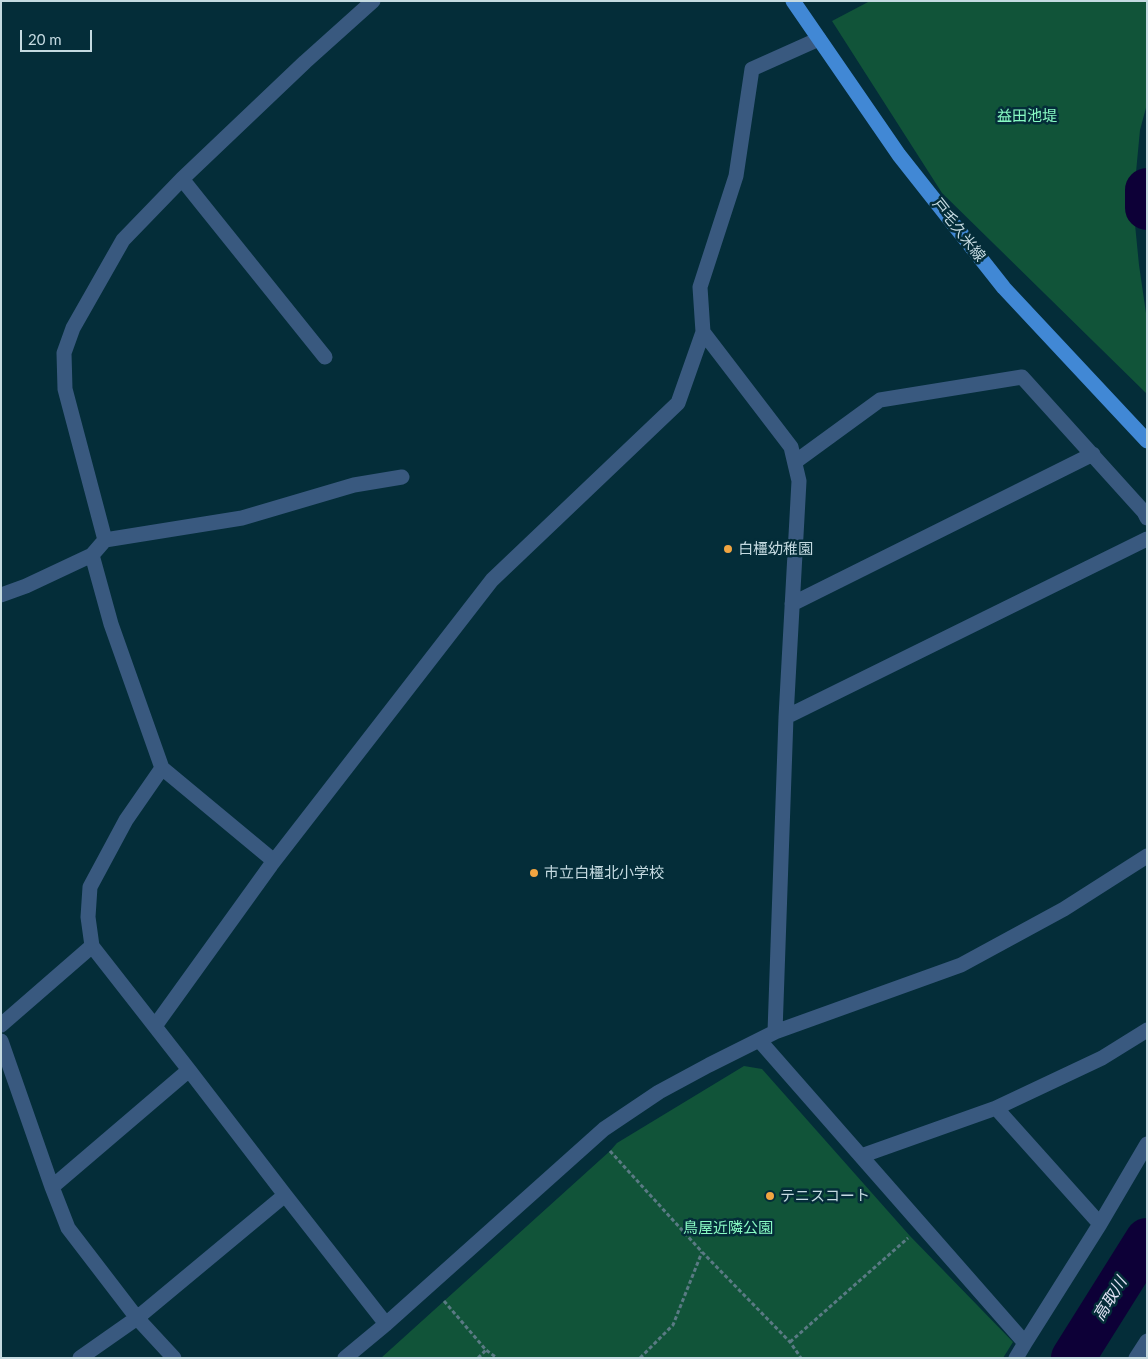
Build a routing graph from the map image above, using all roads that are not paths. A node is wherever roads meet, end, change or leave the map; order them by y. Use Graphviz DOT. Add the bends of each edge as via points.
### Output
graph roads {
  1 [pos="373,1"];
  2 [pos="793,1"];
  3 [pos="819,39"];
  4 [pos="182,178"];
  5 [pos="703,332"];
  6 [pos="325,356"];
  7 [pos="1147,441"];
  8 [pos="1093,454"];
  9 [pos="795,462"];
  10 [pos="402,477"];
  11 [pos="1147,518"];
  12 [pos="1147,539"];
  13 [pos="105,540"];
  14 [pos="92,555"];
  15 [pos="1,594"];
  16 [pos="792,604"];
  17 [pos="786,717"];
  18 [pos="162,768"];
  19 [pos="1147,856"];
  20 [pos="274,861"];
  21 [pos="92,946"];
  22 [pos="1,1025"];
  23 [pos="155,1026"];
  24 [pos="1147,1030"];
  25 [pos="775,1032"];
  26 [pos="759,1040"];
  27 [pos="1,1041"];
  28 [pos="189,1070"];
  29 [pos="996,1108"];
  30 [pos="1147,1144"];
  31 [pos="861,1156"];
  32 [pos="52,1187"];
  33 [pos="285,1195"];
  34 [pos="1100,1224"];
  35 [pos="137,1318"];
  36 [pos="386,1324"];
  37 [pos="1147,1341"];
  38 [pos="1024,1342"];
  39 [pos="80,1358"];
  40 [pos="174,1358"];
  41 [pos="345,1358"];
  42 [pos="1016,1358"];
  43 [pos="1136,1358"];
  1 -- 4 [label="street"];
  2 -- 3 [label="main road, 戸毛久米線"];
  3 -- 5 [label="street" via="752,69 736,176 700,287"];
  3 -- 7 [label="main road, 戸毛久米線" via="899,155 1004,288"];
  4 -- 6 [label="street"];
  4 -- 13 [label="street" via="123,240 73,328 64,353 65,389"];
  5 -- 9 [label="street" via="791,447"];
  5 -- 20 [label="street" via="678,403 492,580"];
  8 -- 9 [label="street" via="1022,377 880,400"];
  8 -- 11 [label="street"];
  8 -- 16 [label="street"];
  9 -- 16 [label="street" via="800,481"];
  10 -- 13 [label="street" via="354,485 242,518"];
  12 -- 17 [label="street"];
  13 -- 14 [label="street"];
  14 -- 15 [label="street"];
  14 -- 18 [label="street" via="111,624"];
  16 -- 17 [label="street"];
  17 -- 25 [label="street"];
  18 -- 20 [label="street"];
  18 -- 21 [label="street" via="126,820 90,886 88,917"];
  19 -- 25 [label="street" via="1064,909 961,965"];
  20 -- 23 [label="street"];
  21 -- 22 [label="street"];
  21 -- 23 [label="street"];
  23 -- 28 [label="street"];
  24 -- 29 [label="street" via="1102,1058"];
  25 -- 26 [label="street"];
  26 -- 31 [label="street"];
  26 -- 36 [label="street" via="659,1092 604,1128"];
  27 -- 32 [label="street"];
  28 -- 32 [label="street"];
  28 -- 33 [label="street"];
  29 -- 31 [label="street"];
  29 -- 34 [label="street"];
  30 -- 34 [label="street"];
  31 -- 38 [label="street"];
  32 -- 35 [label="street" via="68,1228"];
  33 -- 35 [label="street"];
  33 -- 36 [label="street"];
  34 -- 38 [label="street"];
  35 -- 39 [label="street"];
  35 -- 40 [label="street"];
  36 -- 41 [label="street"];
  37 -- 43 [label="street"];
  38 -- 42 [label="street"];
}
